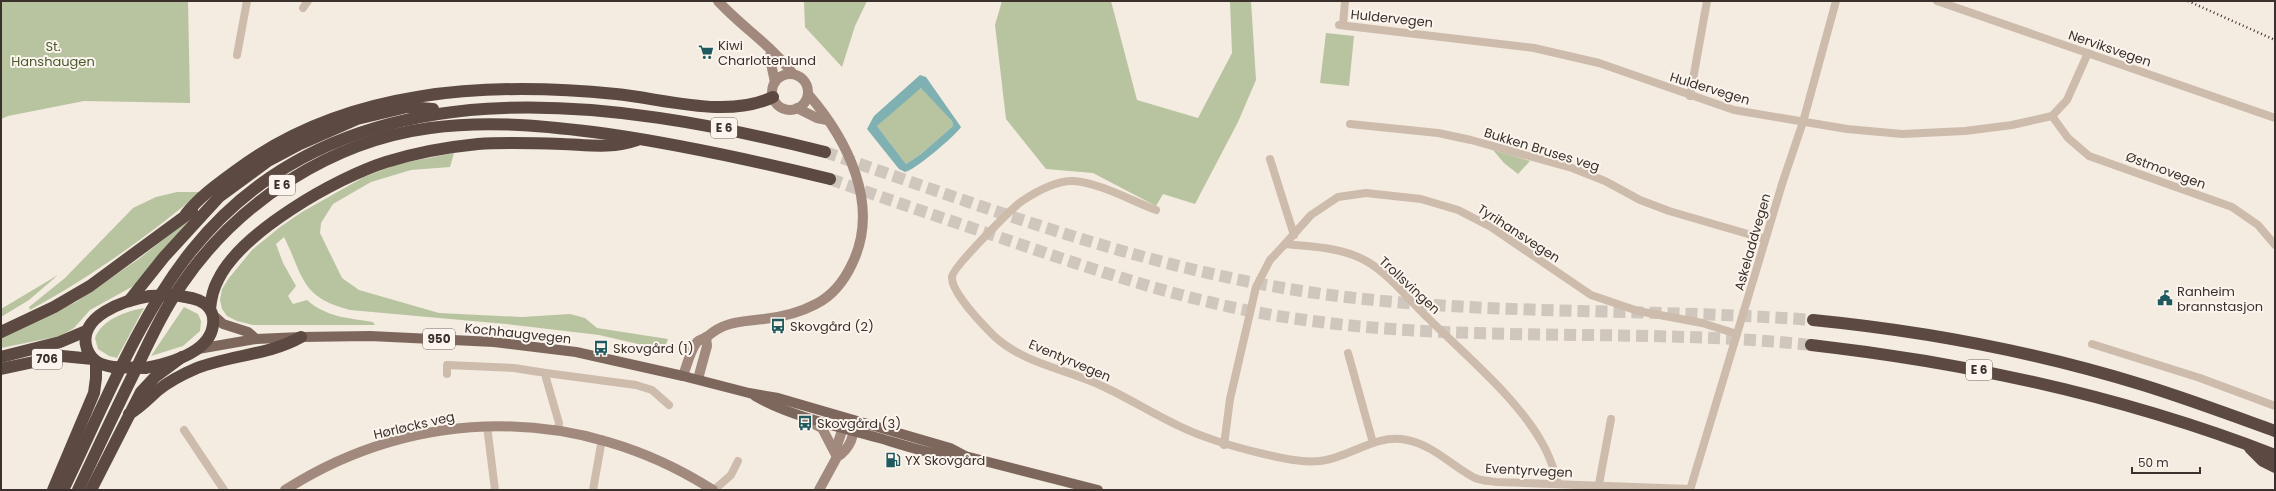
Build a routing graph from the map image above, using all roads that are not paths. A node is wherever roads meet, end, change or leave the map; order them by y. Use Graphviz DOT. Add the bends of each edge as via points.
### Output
graph roads {
  1 [pos="246,1"];
  2 [pos="308,1"];
  3 [pos="718,1"];
  4 [pos="1345,1"];
  5 [pos="1707,1"];
  6 [pos="1836,1"];
  7 [pos="1937,1"];
  8 [pos="303,8"];
  9 [pos="771,51"];
  10 [pos="2088,53"];
  11 [pos="237,55"];
  12 [pos="793,74"];
  13 [pos="775,82"];
  14 [pos="808,94"];
  15 [pos="1690,96"];
  16 [pos="773,97"];
  17 [pos="798,108"];
  18 [pos="460,110"];
  19 [pos="2052,116"];
  20 [pos="2275,118"];
  21 [pos="827,120"];
  22 [pos="1803,122"];
  23 [pos="1350,124"];
  24 [pos="641,139"];
  25 [pos="825,152"];
  26 [pos="1270,159"];
  27 [pos="830,179"];
  28 [pos="219,197"];
  29 [pos="1156,210"];
  30 [pos="186,214"];
  31 [pos="1294,235"];
  32 [pos="1766,239"];
  33 [pos="1285,244"];
  34 [pos="2275,245"];
  35 [pos="129,301"];
  36 [pos="211,312"];
  37 [pos="1813,320"];
  38 [pos="86,331"];
  39 [pos="1,332"];
  40 [pos="1736,334"];
  41 [pos="301,337"];
  42 [pos="706,337"];
  43 [pos="256,339"];
  44 [pos="2092,344"];
  45 [pos="1811,345"];
  46 [pos="198,349"];
  47 [pos="1348,353"];
  48 [pos="1,357"];
  49 [pos="182,357"];
  50 [pos="94,360"];
  51 [pos="1,369"];
  52 [pos="546,373"];
  53 [pos="447,374"];
  54 [pos="683,376"];
  55 [pos="698,379"];
  56 [pos="749,393"];
  57 [pos="669,405"];
  58 [pos="2275,406"];
  59 [pos="129,414"];
  60 [pos="803,415"];
  61 [pos="1611,419"];
  62 [pos="853,420"];
  63 [pos="487,426"];
  64 [pos="843,428"];
  65 [pos="558,429"];
  66 [pos="184,430"];
  67 [pos="856,432"];
  68 [pos="2275,432"];
  69 [pos="602,438"];
  70 [pos="1373,443"];
  71 [pos="2244,443"];
  72 [pos="1224,444"];
  73 [pos="836,454"];
  74 [pos="2275,455"];
  75 [pos="965,456"];
  76 [pos="738,461"];
  77 [pos="2275,467"];
  78 [pos="1558,483"];
  79 [pos="1599,484"];
  80 [pos="1690,489"];
  81 [pos="52,490"];
  82 [pos="63,490"];
  83 [pos="78,490"];
  84 [pos="91,490"];
  85 [pos="224,490"];
  86 [pos="285,490"];
  87 [pos="495,490"];
  88 [pos="593,490"];
  89 [pos="714,490"];
  90 [pos="819,490"];
  91 [pos="1097,490"];
  1 -- 11 [label="street"];
  2 -- 8 [label="street"];
  3 -- 9 [label="street"];
  4 -- 15 [label="street, Huldervegen" via="1341,25 1534,48 1599,63"];
  5 -- 15 [label="street"];
  6 -- 22 [label="street, Askeladdvegen"];
  7 -- 10 [label="street, Nerviksvegen"];
  9 -- 12 [label="street" via="779,55"];
  9 -- 13 [label="street" via="770,59"];
  10 -- 19 [label="street" via="2067,100"];
  10 -- 20 [label="street, Nerviksvegen"];
  12 -- 13 [label="street" via="783,76"];
  12 -- 14 [label="street" via="805,82"];
  13 -- 16 [label="street"];
  14 -- 17 [label="street"];
  14 -- 21 [label="street" via="824,112"];
  15 -- 22 [label="street, Huldervegen" via="1734,110"];
  16 -- 17 [label="street" via="782,107"];
  16 -- 30 [label="highway, E 6" via="751,106 722,107 593,92 480,90 390,101 334,117 295,133 248,161 195,202"];
  17 -- 21 [label="street"];
  18 -- 25 [label="highway, E 6" via="556,108 635,114 745,132"];
  18 -- 28 [label="highway, E 6" via="407,107 357,120 287,150"];
  18 -- 82 [label="highway, E 6" via="393,122 335,142 276,173 229,210 192,250 155,305"];
  19 -- 22 [label="street, Huldervegen" via="2012,125 1965,131 1902,134"];
  19 -- 34 [label="street, Østmovegen" via="2068,138 2089,156 2232,207 2258,225"];
  21 -- 42 [label="street" via="847,151 863,204 862,236 849,270 830,294 804,310 780,317 730,322"];
  22 -- 32 [label="street, Askeladdvegen"];
  23 -- 32 [label="street, Bukken Bruses veg" via="1438,132 1478,142 1572,168 1669,211"];
  24 -- 27 [label="highway, E 6"];
  24 -- 36 [label="highway, E 6" via="618,146 505,143 453,147 407,156 359,172 290,210 256,236 218,279"];
  24 -- 83 [label="highway, E 6" via="512,124 429,128 396,134 345,151 281,185 237,221 200,260 181,285 149,341"];
  26 -- 31 [label="street"];
  28 -- 30 [label="highway, E 6"];
  28 -- 35 [label="highway, E 6" via="164,257"];
  29 -- 72 [label="street, Eventyrvegen" via="1100,188 1074,181 1051,184 1021,202 962,261 952,273 952,280 980,321 996,337 1020,352 1045,365 1098,384 1177,425"];
  30 -- 39 [label="highway, E 6" via="90,286 54,307"];
  31 -- 33 [label="street, Tyrihansvegen"];
  31 -- 40 [label="street, Tyrihansvegen" via="1319,208 1344,195 1372,193 1421,198 1458,210 1491,227 1591,295 1638,311 1702,323"];
  32 -- 40 [label="street, Askeladdvegen"];
  33 -- 72 [label="street" via="1270,260 1256,287 1230,399"];
  33 -- 78 [label="street, Trollsvingen" via="1341,251 1359,258 1382,273 1520,411 1542,441"];
  35 -- 36 [label="highway, 706, bridge" via="150,296 176,295 200,301"];
  35 -- 38 [label="highway, 706" via="101,315"];
  36 -- 43 [label="main road" via="223,324 248,332"];
  36 -- 46 [label="highway, 706" via="212,329 209,337"];
  37 -- 68 [label="highway, E 6" via="1943,337 2075,366 2144,385"];
  38 -- 48 [label="highway, 706" via="60,342"];
  38 -- 50 [label="highway" via="86,345"];
  40 -- 80 [label="street, Askeladdvegen"];
  41 -- 43 [label="main road, Kochhaugvegen / 950"];
  41 -- 54 [label="main road, Kochhaugvegen / 950" via="398,337 518,344 576,352"];
  41 -- 59 [label="highway" via="283,347 215,362 183,374"];
  42 -- 54 [label="street" via="698,341"];
  42 -- 55 [label="street" via="707,346"];
  43 -- 46 [label="main road, Kochhaugvegen / 950"];
  44 -- 58 [label="street" via="2200,378"];
  45 -- 71 [label="highway, E 6" via="1939,363 2063,388 2145,409"];
  46 -- 49 [label="highway, 706"];
  47 -- 70 [label="street"];
  49 -- 50 [label="highway, 706, bridge" via="145,368 113,367"];
  49 -- 59 [label="highway" via="148,384"];
  50 -- 51 [label="highway, 706" via="62,356"];
  50 -- 81 [label="highway" via="94,393"];
  52 -- 53 [label="street" via="514,368 447,365"];
  52 -- 57 [label="street" via="652,390"];
  52 -- 65 [label="street" via="559,423"];
  54 -- 55 [label="main road, Kochhaugvegen / 950"];
  55 -- 56 [label="main road, Kochhaugvegen / 950"];
  56 -- 60 [label="main road, Kochhaugvegen / 950" via="774,407"];
  56 -- 62 [label="main road, Kochhaugvegen / 950" via="778,398"];
  59 -- 84 [label="highway"];
  60 -- 64 [label="main road, Kochhaugvegen / 950"];
  60 -- 73 [label="street" via="822,428"];
  61 -- 79 [label="street"];
  62 -- 64 [label="street"];
  62 -- 67 [label="street"];
  62 -- 75 [label="main road, Kochhaugvegen / 950" via="950,448"];
  63 -- 65 [label="street, Hørløcks veg"];
  63 -- 86 [label="street, Hørløcks veg" via="452,429 385,444 338,462"];
  63 -- 87 [label="street"];
  64 -- 67 [label="main road, Kochhaugvegen / 950"];
  64 -- 73 [label="street"];
  65 -- 69 [label="street, Hørløcks veg"];
  66 -- 85 [label="street"];
  67 -- 73 [label="street" via="842,454"];
  67 -- 75 [label="main road, Kochhaugvegen / 950" via="947,457"];
  69 -- 88 [label="street"];
  69 -- 89 [label="street, Hørløcks veg" via="658,459"];
  70 -- 72 [label="street, Eventyrvegen" via="1347,454 1319,461 1281,458"];
  70 -- 78 [label="street, Eventyrvegen" via="1382,440 1406,440 1430,449 1478,479 1496,482"];
  71 -- 74 [label="highway, E 6"];
  71 -- 77 [label="highway, E 6" via="2263,461"];
  73 -- 90 [label="street"];
  75 -- 91 [label="main road, Kochhaugvegen / 950"];
  76 -- 89 [label="street, Hørløcks veg" via="731,475"];
  78 -- 79 [label="street, Eventyrvegen"];
  79 -- 80 [label="street, Eventyrvegen"];
}
